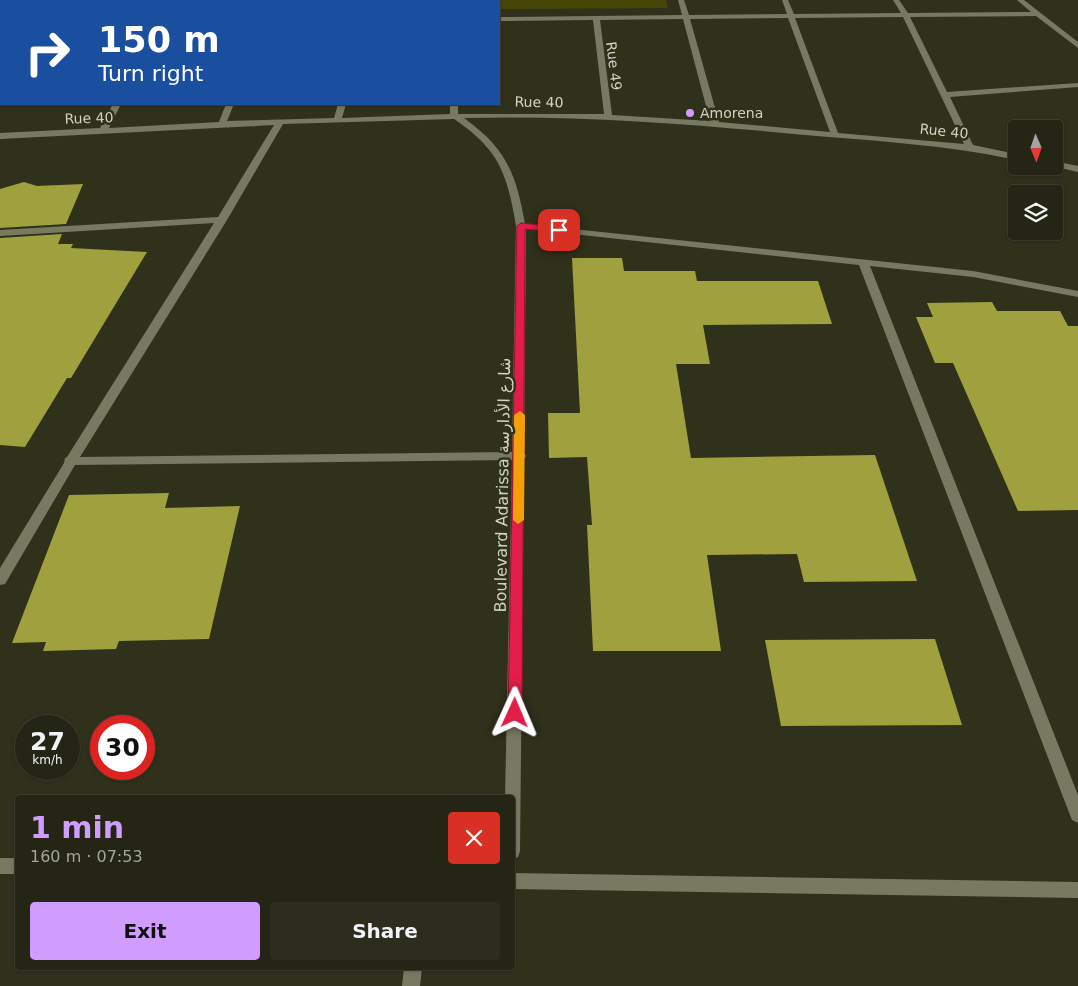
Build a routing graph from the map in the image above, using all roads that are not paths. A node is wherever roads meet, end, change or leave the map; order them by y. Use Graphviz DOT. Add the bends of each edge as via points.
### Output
graph roads {
  1 [pos="681,0"];
  2 [pos="785,0"];
  3 [pos="896,0"];
  4 [pos="1020,0"];
  5 [pos="1037,14"];
  6 [pos="906,16"];
  7 [pos="686,17"];
  8 [pos="793,17"];
  9 [pos="500,18"];
  10 [pos="596,18"];
  11 [pos="1078,46"];
  12 [pos="1078,85"];
  13 [pos="946,95"];
  14 [pos="116,105"];
  15 [pos="230,105"];
  16 [pos="342,105"];
  17 [pos="454,105"];
  18 [pos="492,105"];
  19 [pos="454,115"];
  20 [pos="492,115"];
  21 [pos="608,117"];
  22 [pos="337,121"];
  23 [pos="280,122"];
  24 [pos="222,124"];
  25 [pos="715,124"];
  26 [pos="477,130"];
  27 [pos="102,132"];
  28 [pos="835,135"];
  29 [pos="0,136"];
  30 [pos="970,147"];
  31 [pos="1008,154"];
  32 [pos="1063,166"];
  33 [pos="1078,169"];
  34 [pos="222,220"];
  35 [pos="521,226"];
  36 [pos="0,233"];
  37 [pos="863,262"];
  38 [pos="1078,294"];
  39 [pos="520,456"];
  40 [pos="69,461"];
  41 [pos="0,580"];
  42 [pos="513,795"];
  43 [pos="1078,815"];
  44 [pos="0,866"];
  45 [pos="15,866"];
  46 [pos="515,881"];
  47 [pos="1078,890"];
  48 [pos="414,970"];
  49 [pos="411,986"];
  1 -- 7 [label="street"];
  2 -- 8 [label="street"];
  3 -- 6 [label="street"];
  4 -- 5 [label="street"];
  5 -- 6 [label="street"];
  5 -- 11 [label="street"];
  6 -- 8 [label="street"];
  6 -- 13 [label="street"];
  7 -- 8 [label="street"];
  7 -- 10 [label="street"];
  7 -- 25 [label="street"];
  8 -- 28 [label="street"];
  9 -- 10 [label="street"];
  10 -- 21 [label="street, Rue 49"];
  12 -- 13 [label="street"];
  13 -- 30 [label="street"];
  14 -- 27 [label="street"];
  15 -- 24 [label="street"];
  16 -- 22 [label="street"];
  17 -- 19 [label="street"];
  18 -- 20 [label="street"];
  19 -- 20 [label="street, Rue 40"];
  19 -- 22 [label="street, Rue 40"];
  19 -- 26 [label="street, Boulevard Adarissa شارع الأدارسة"];
  20 -- 21 [label="street, Rue 40"];
  20 -- 26 [label="street"];
  21 -- 25 [label="street, Rue 40"];
  22 -- 23 [label="street, Rue 40"];
  23 -- 24 [label="street, Rue 40"];
  23 -- 34 [label="street"];
  24 -- 27 [label="street, Rue 40"];
  25 -- 28 [label="street, Rue 40"];
  26 -- 35 [label="street, Boulevard Adarissa شارع الأدارسة" via="512,180"];
  27 -- 29 [label="street, Rue 40"];
  28 -- 30 [label="street, Rue 40"];
  30 -- 31 [label="street, Rue 40"];
  32 -- 33 [label="street"];
  34 -- 36 [label="street"];
  34 -- 40 [label="street"];
  35 -- 37 [label="street"];
  35 -- 39 [label="street, Boulevard Adarissa شارع الأدارسة"];
  37 -- 38 [label="street" via="972,274"];
  37 -- 43 [label="street"];
  39 -- 40 [label="street"];
  39 -- 42 [label="street, Boulevard Adarissa شارع الأدارسة"];
  40 -- 41 [label="street"];
  44 -- 45 [label="street"];
  46 -- 47 [label="street"];
  48 -- 49 [label="street"];
}
